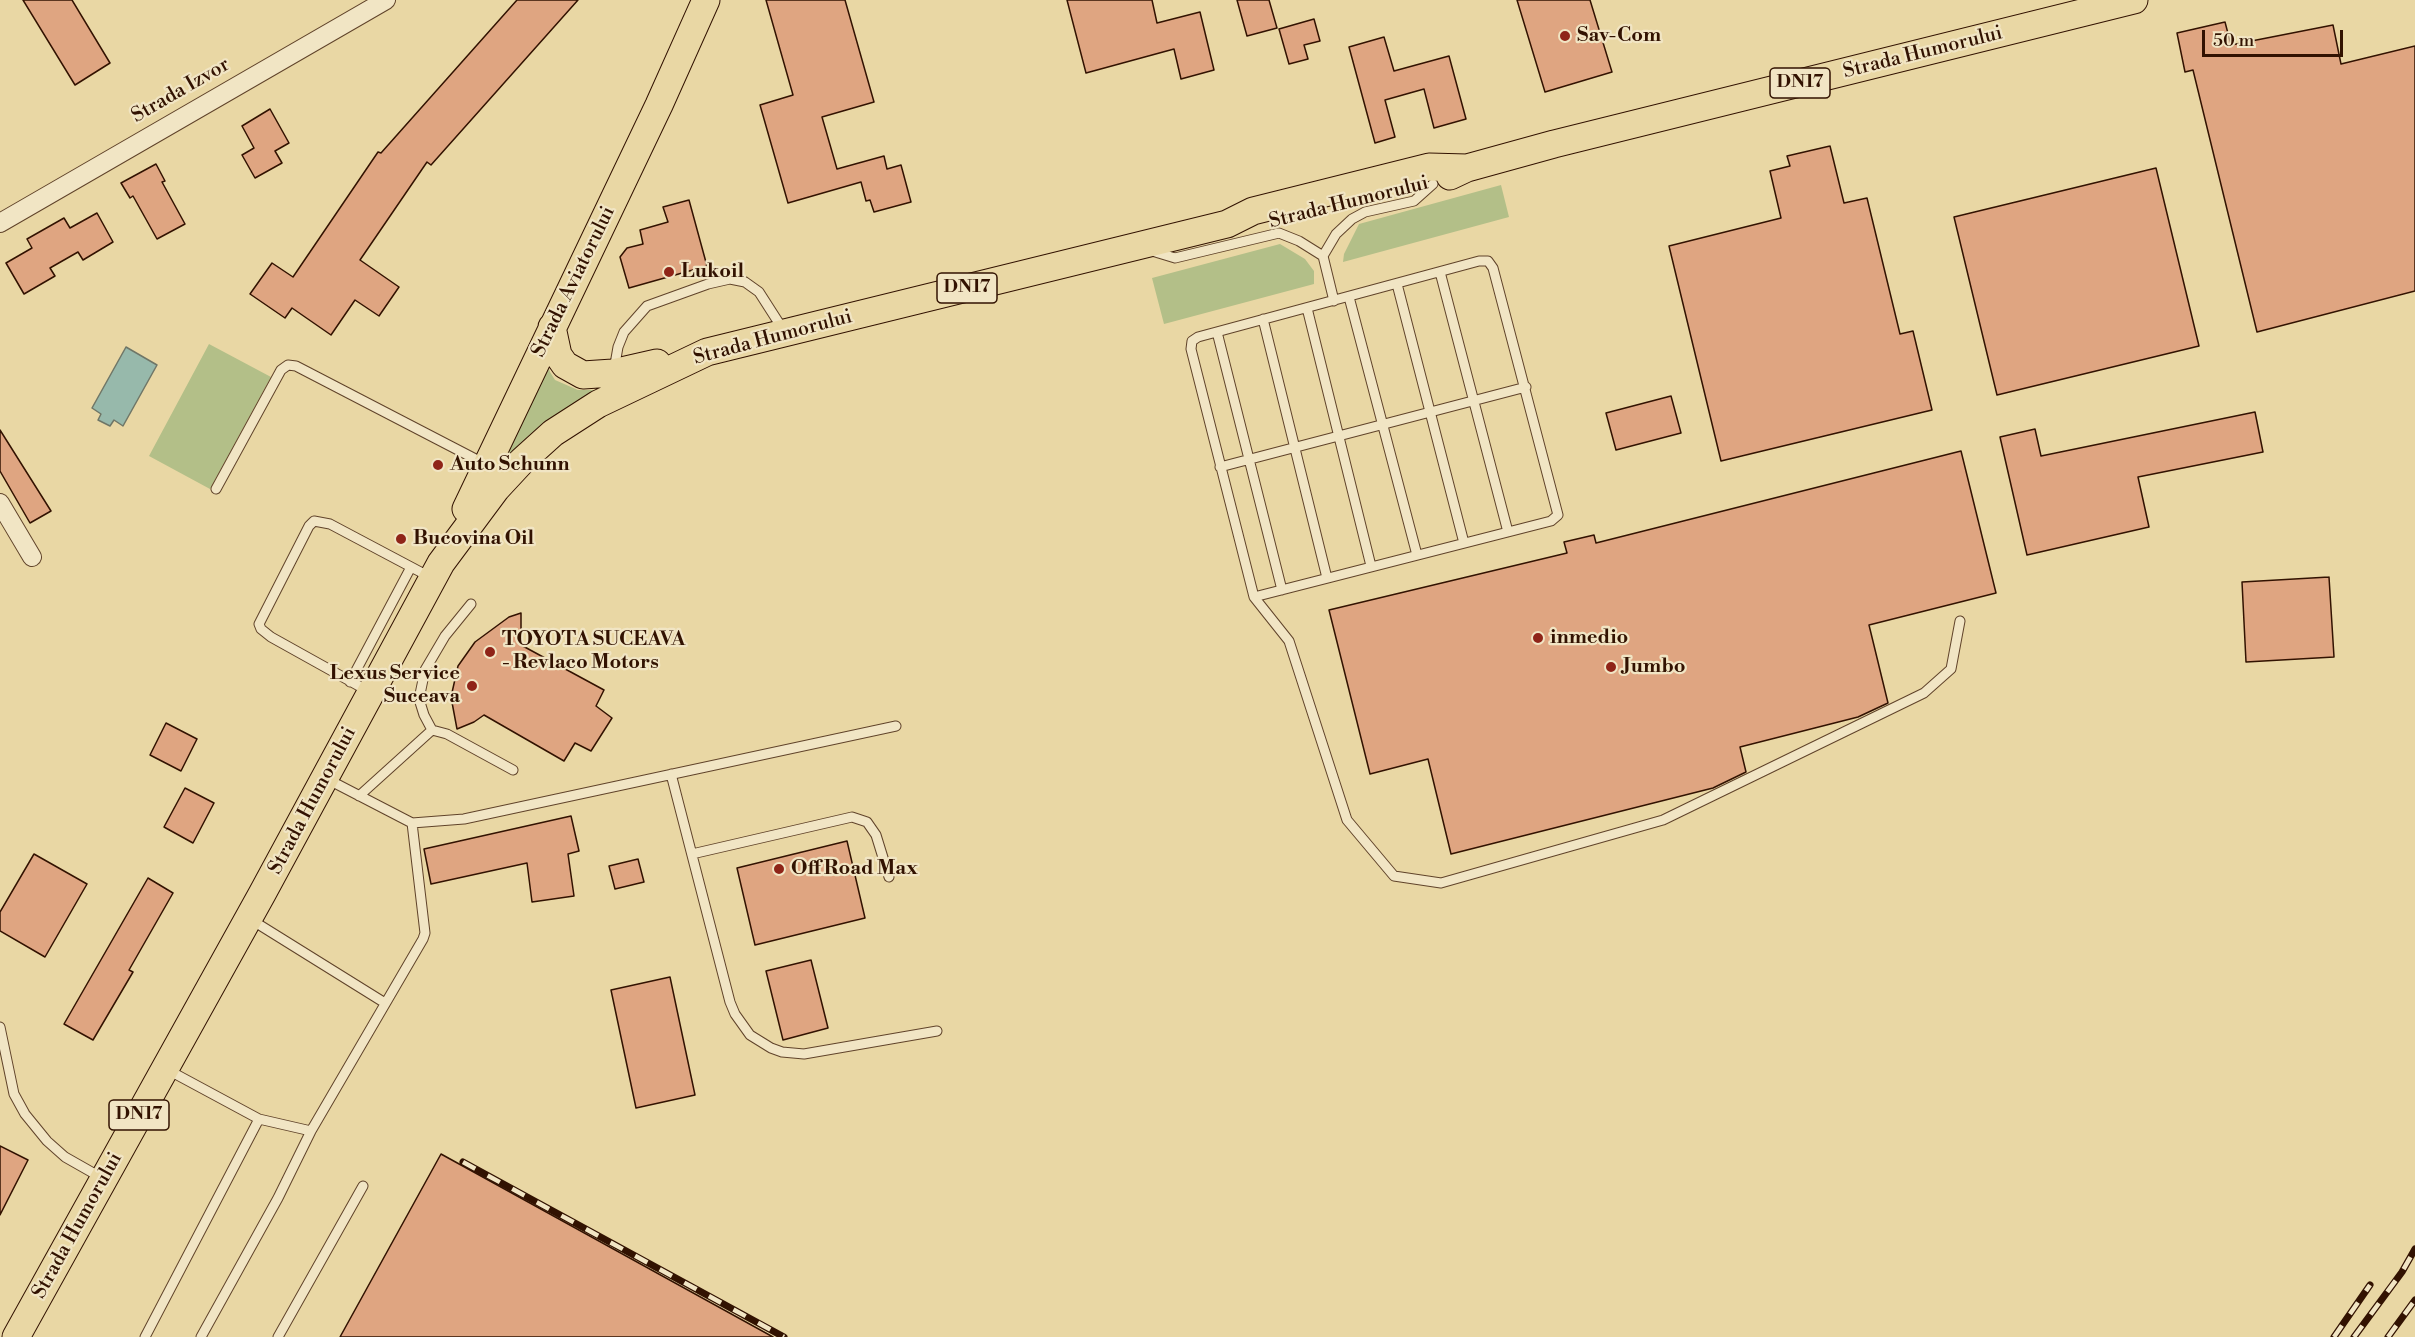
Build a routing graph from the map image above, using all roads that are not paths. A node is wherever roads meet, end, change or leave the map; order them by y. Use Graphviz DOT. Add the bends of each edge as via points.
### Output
graph roads {
  1 [pos="386,0"];
  2 [pos="706,0"];
  3 [pos="2134,0"];
  4 [pos="1467,168"];
  5 [pos="1433,184"];
  6 [pos="0,223"];
  7 [pos="1227,224"];
  8 [pos="1136,246"];
  9 [pos="1323,256"];
  10 [pos="1440,272"];
  11 [pos="1397,284"];
  12 [pos="1350,297"];
  13 [pos="1335,301"];
  14 [pos="1307,308"];
  15 [pos="1263,320"];
  16 [pos="552,327"];
  17 [pos="1217,332"];
  18 [pos="786,333"];
  19 [pos="707,352"];
  20 [pos="613,373"];
  21 [pos="1526,387"];
  22 [pos="1474,401"];
  23 [pos="1430,412"];
  24 [pos="1383,425"];
  25 [pos="1339,436"];
  26 [pos="1295,447"];
  27 [pos="1249,459"];
  28 [pos="487,465"];
  29 [pos="1220,467"];
  30 [pos="216,489"];
  31 [pos="0,503"];
  32 [pos="1508,532"];
  33 [pos="1464,543"];
  34 [pos="1417,555"];
  35 [pos="32,557"];
  36 [pos="1371,566"];
  37 [pos="428,569"];
  38 [pos="1327,578"];
  39 [pos="1282,590"];
  40 [pos="1254,597"];
  41 [pos="471,604"];
  42 [pos="1960,621"];
  43 [pos="361,687"];
  44 [pos="896,726"];
  45 [pos="432,730"];
  46 [pos="513,770"];
  47 [pos="671,774"];
  48 [pos="325,778"];
  49 [pos="359,796"];
  50 [pos="412,823"];
  51 [pos="692,854"];
  52 [pos="889,877"];
  53 [pos="249,918"];
  54 [pos="386,1003"];
  55 [pos="0,1027"];
  56 [pos="937,1031"];
  57 [pos="166,1068"];
  58 [pos="259,1119"];
  59 [pos="311,1131"];
  60 [pos="104,1179"];
  61 [pos="363,1186"];
  62 [pos="16,1337"];
  63 [pos="145,1337"];
  64 [pos="201,1337"];
  65 [pos="278,1337"];
  1 -- 6 [label="street, Strada Izvor"];
  2 -- 16 [label="main road, Strada Aviatorului"];
  3 -- 4 [label="main road, Strada Humorului / DN17"];
  4 -- 5 [label="main road, Strada Humorului / DN17"];
  4 -- 7 [label="main road, Strada Humorului / DN17" via="1429,167 1253,211"];
  5 -- 7 [label="main road, Strada Humorului / DN17" via="1263,225"];
  5 -- 9 [label="lane" via="1413,201 1365,212 1352,219 1336,234"];
  7 -- 8 [label="main road, Strada Humorului / DN17"];
  8 -- 9 [label="lane" via="1175,258 1279,233"];
  8 -- 18 [label="main road, Strada Humorului / DN17"];
  9 -- 13 [label="lane"];
  10 -- 11 [label="lane"];
  10 -- 21 [label="lane" via="1488,261"];
  10 -- 22 [label="lane"];
  11 -- 12 [label="lane"];
  11 -- 23 [label="lane"];
  12 -- 13 [label="lane"];
  12 -- 24 [label="lane"];
  13 -- 14 [label="lane"];
  14 -- 15 [label="lane"];
  14 -- 25 [label="lane"];
  15 -- 17 [label="lane"];
  15 -- 26 [label="lane"];
  16 -- 20 [label="main road" via="558,355 573,371 591,375"];
  16 -- 28 [label="main road, Strada Aviatorului"];
  17 -- 27 [label="lane"];
  17 -- 29 [label="lane" via="1198,337 1192,341 1191,349"];
  18 -- 19 [label="main road, Strada Humorului / DN17"];
  18 -- 20 [label="lane" via="759,292 745,282 730,279 708,284 647,306 624,332"];
  19 -- 20 [label="main road"];
  19 -- 37 [label="main road, Strada Humorului / DN17" via="598,404 553,433 496,489"];
  21 -- 22 [label="lane"];
  21 -- 32 [label="lane" via="1558,515 1551,521"];
  22 -- 23 [label="lane"];
  22 -- 32 [label="lane"];
  23 -- 24 [label="lane"];
  23 -- 33 [label="lane"];
  24 -- 25 [label="lane"];
  24 -- 34 [label="lane"];
  25 -- 26 [label="lane"];
  25 -- 36 [label="lane"];
  26 -- 27 [label="lane"];
  26 -- 38 [label="lane"];
  27 -- 29 [label="lane"];
  27 -- 39 [label="lane"];
  28 -- 30 [label="lane" via="288,365 281,370"];
  28 -- 37 [label="main road, Strada Aviatorului"];
  29 -- 40 [label="lane"];
  31 -- 35 [label="street"];
  32 -- 33 [label="lane"];
  33 -- 34 [label="lane"];
  34 -- 36 [label="lane"];
  36 -- 38 [label="lane"];
  37 -- 43 [label="main road, Strada Humorului / DN17"];
  37 -- 43 [label="lane" via="330,524 314,521 309,526 260,624 261,629"];
  38 -- 39 [label="lane"];
  39 -- 40 [label="lane"];
  40 -- 42 [label="lane" via="1289,641 1347,820 1394,876 1442,883 1663,820 1924,693 1951,669"];
  41 -- 45 [label="lane" via="425,669 419,699"];
  43 -- 48 [label="main road, Strada Humorului / DN17"];
  44 -- 47 [label="lane"];
  45 -- 46 [label="lane" via="447,734"];
  45 -- 49 [label="lane"];
  47 -- 50 [label="lane" via="464,819"];
  47 -- 51 [label="lane"];
  48 -- 49 [label="lane"];
  48 -- 53 [label="main road, Strada Humorului / DN17"];
  49 -- 50 [label="lane"];
  50 -- 54 [label="lane" via="425,933"];
  51 -- 52 [label="lane" via="852,817 867,822 876,835"];
  51 -- 56 [label="lane" via="733,1008 742,1025 761,1043 782,1052 804,1054"];
  53 -- 54 [label="lane"];
  53 -- 57 [label="main road, Strada Humorului / DN17"];
  54 -- 59 [label="lane"];
  55 -- 60 [label="lane" via="14,1094 25,1114 65,1157"];
  57 -- 58 [label="lane"];
  57 -- 60 [label="main road, Strada Humorului / DN17"];
  58 -- 59 [label="lane"];
  58 -- 63 [label="lane"];
  59 -- 64 [label="lane"];
  60 -- 62 [label="main road, Strada Humorului / DN17"];
  61 -- 65 [label="lane"];
}
